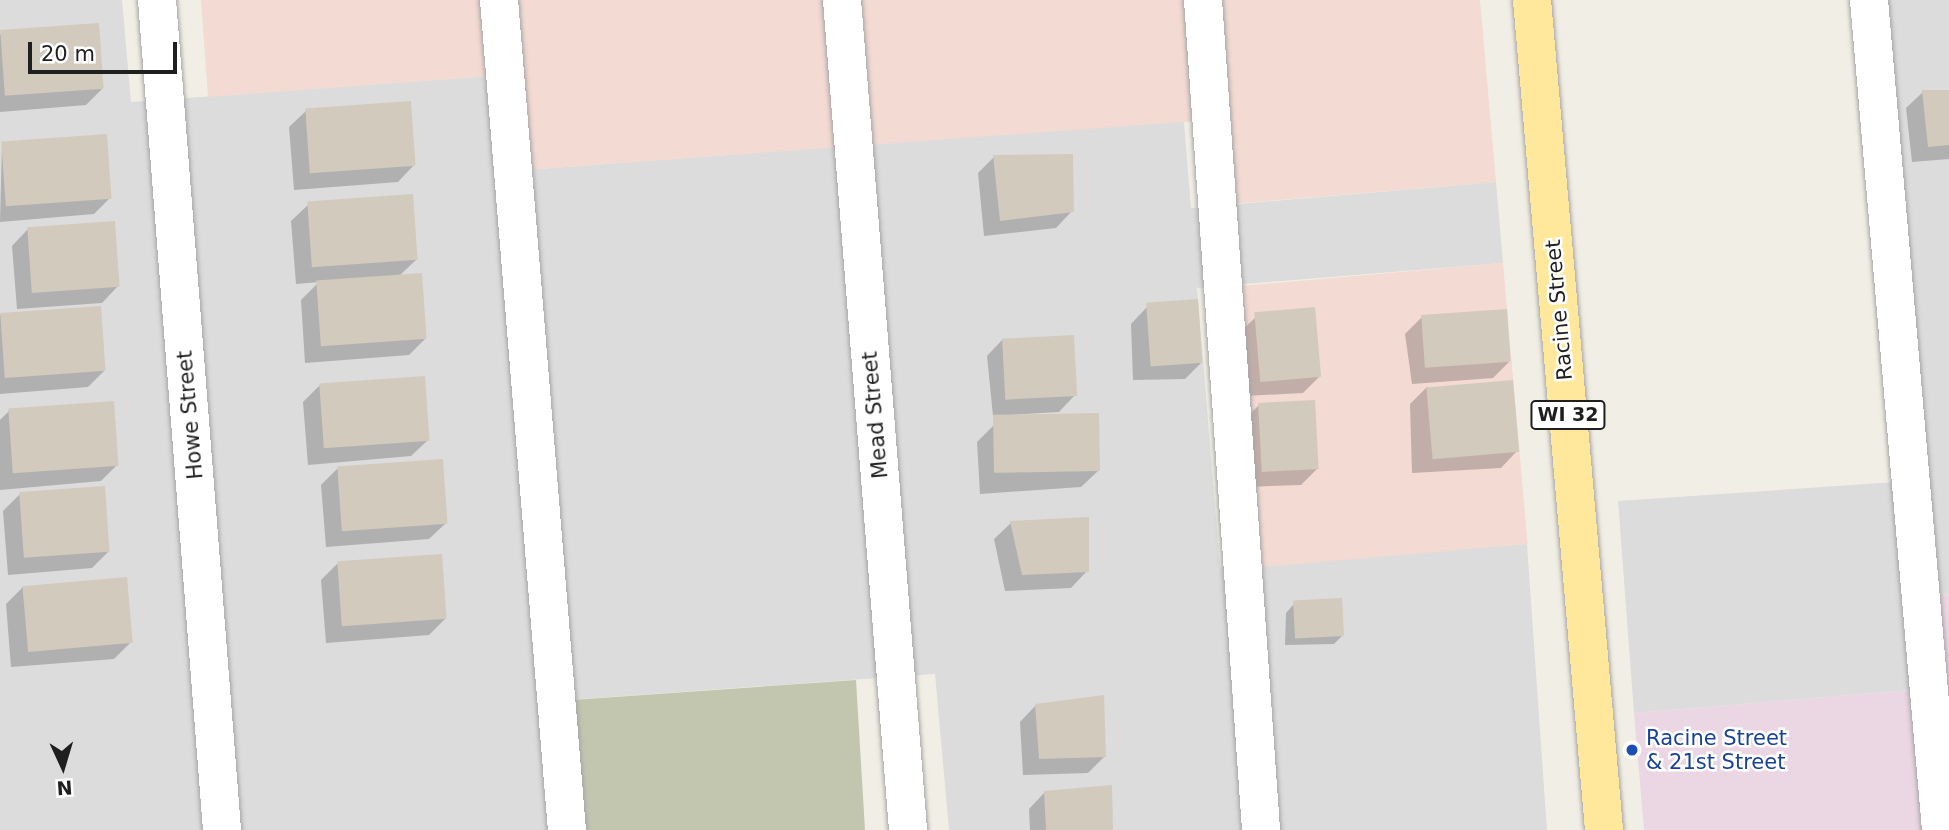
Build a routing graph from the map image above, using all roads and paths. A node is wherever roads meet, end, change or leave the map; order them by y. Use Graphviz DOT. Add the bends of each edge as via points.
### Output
graph roads {
  1 [pos="157,0"];
  2 [pos="499,0"];
  3 [pos="842,0"];
  4 [pos="1203,0"];
  5 [pos="1532,0"];
  6 [pos="1869,0"];
  7 [pos="222,830"];
  8 [pos="567,830"];
  9 [pos="908,830"];
  10 [pos="1261,830"];
  11 [pos="1604,830"];
  12 [pos="1941,830"];
  1 -- 7 [label="street, Howe Street"];
  2 -- 8 [label="street"];
  3 -- 9 [label="street, Mead Street"];
  4 -- 10 [label="street"];
  5 -- 11 [label="main road, Racine Street / WI 32"];
  6 -- 12 [label="street"];
}
